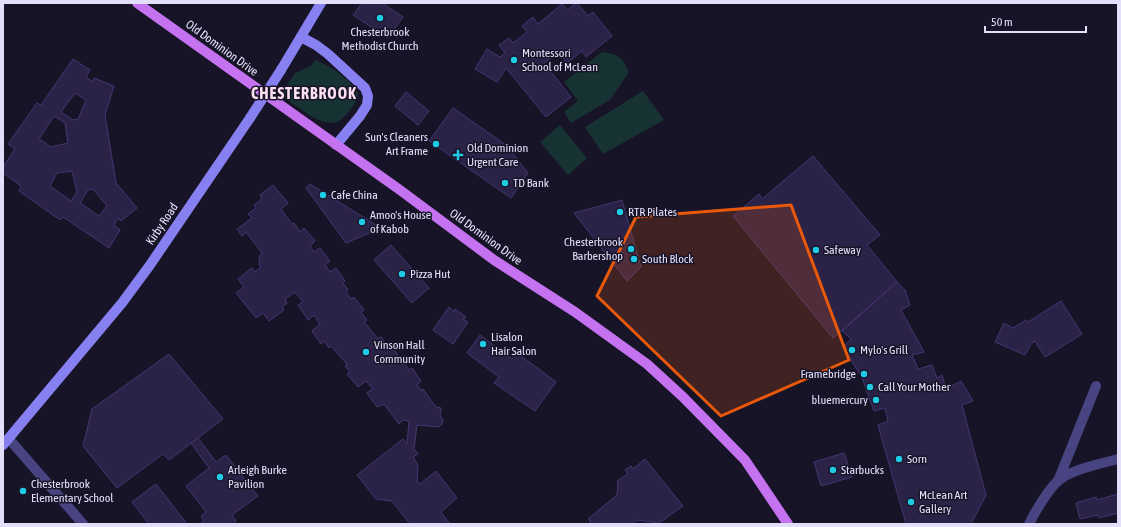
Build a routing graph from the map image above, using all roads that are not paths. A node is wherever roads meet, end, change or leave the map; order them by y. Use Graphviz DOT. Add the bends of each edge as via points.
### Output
graph roads {
  1 [pos="137,3"];
  2 [pos="321,3"];
  3 [pos="301,37"];
  4 [pos="336,145"];
  5 [pos="1096,386"];
  6 [pos="6,442"];
  7 [pos="1118,459"];
  8 [pos="1058,481"];
  9 [pos="83,524"];
  10 [pos="788,524"];
  11 [pos="1029,524"];
  1 -- 4 [label="main road, Old Dominion Drive"];
  2 -- 3 [label="main road, Kirby Road"];
  3 -- 4 [label="main road" via="328,54 365,88 368,96 367,105 360,116"];
  3 -- 6 [label="main road, Kirby Road, bridge" via="250,118 150,265 122,303"];
  4 -- 10 [label="main road, Old Dominion Drive" via="494,260 575,312 647,364 745,460"];
  5 -- 8 [label="street"];
  6 -- 9 [label="street"];
  7 -- 8 [label="street" via="1069,474"];
  8 -- 11 [label="street"];
}
